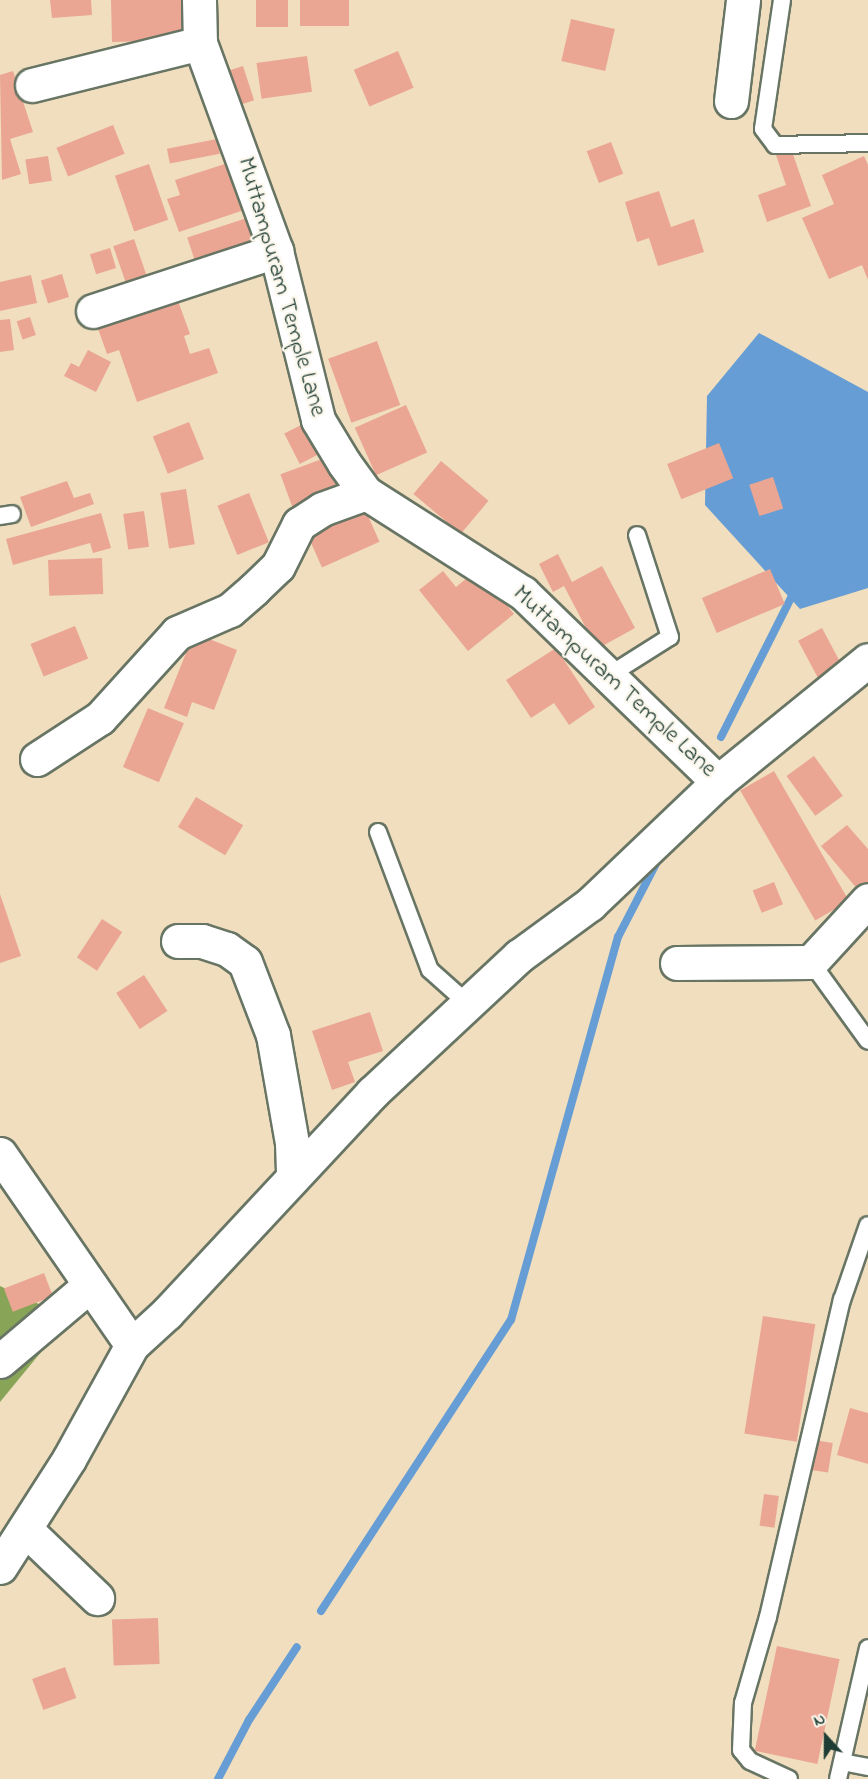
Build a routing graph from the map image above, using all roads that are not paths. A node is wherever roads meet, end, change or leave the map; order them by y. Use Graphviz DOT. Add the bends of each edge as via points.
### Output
graph roads {
  1 [pos="199,0"];
  2 [pos="743,0"];
  3 [pos="782,0"];
  4 [pos="200,43"];
  5 [pos="32,85"];
  6 [pos="731,101"];
  7 [pos="868,143"];
  8 [pos="276,251"];
  9 [pos="93,311"];
  10 [pos="366,494"];
  11 [pos="637,536"];
  12 [pos="868,660"];
  13 [pos="608,676"];
  14 [pos="37,759"];
  15 [pos="718,782"];
  16 [pos="378,832"];
  17 [pos="868,900"];
  18 [pos="178,941"];
  19 [pos="811,962"];
  20 [pos="677,963"];
  21 [pos="466,1003"];
  22 [pos="868,1041"];
  23 [pos="5,1171"];
  24 [pos="293,1176"];
  25 [pos="868,1225"];
  26 [pos="90,1285"];
  27 [pos="132,1345"];
  28 [pos="0,1360"];
  29 [pos="26,1529"];
  30 [pos="0,1568"];
  31 [pos="97,1598"];
  32 [pos="868,1648"];
  33 [pos="842,1762"];
  34 [pos="868,1767"];
  35 [pos="789,1779"];
  36 [pos="838,1779"];
  1 -- 4 [label="street, Muttampuram Temple Lane"];
  2 -- 6 [label="street"];
  3 -- 7 [label="lane" via="763,129 775,145"];
  4 -- 5 [label="street"];
  4 -- 8 [label="street, Muttampuram Temple Lane"];
  8 -- 9 [label="street"];
  8 -- 10 [label="street, Muttampuram Temple Lane" via="318,420"];
  10 -- 13 [label="street, Muttampuram Temple Lane" via="523,593"];
  10 -- 14 [label="street" via="322,509 299,524 278,566 254,589 230,610 177,633 100,718"];
  11 -- 13 [label="lane" via="670,637"];
  12 -- 15 [label="street, Muttampuram Temple Lane"];
  13 -- 15 [label="street, Muttampuram Temple Lane"];
  15 -- 21 [label="street" via="590,904 519,956"];
  16 -- 21 [label="lane" via="430,970"];
  17 -- 19 [label="street"];
  18 -- 24 [label="street" via="202,941 227,949 245,962 273,1035 292,1143"];
  19 -- 20 [label="street"];
  19 -- 22 [label="lane"];
  21 -- 24 [label="street" via="387,1077"];
  23 -- 26 [label="street"];
  24 -- 27 [label="street" via="167,1313"];
  25 -- 35 [label="lane" via="842,1300 768,1617 743,1703 741,1749 750,1761"];
  26 -- 27 [label="street"];
  26 -- 28 [label="street"];
  27 -- 29 [label="street"];
  29 -- 30 [label="street"];
  29 -- 31 [label="street"];
  32 -- 33 [label="lane"];
  33 -- 34 [label="lane"];
  33 -- 36 [label="lane"];
}
